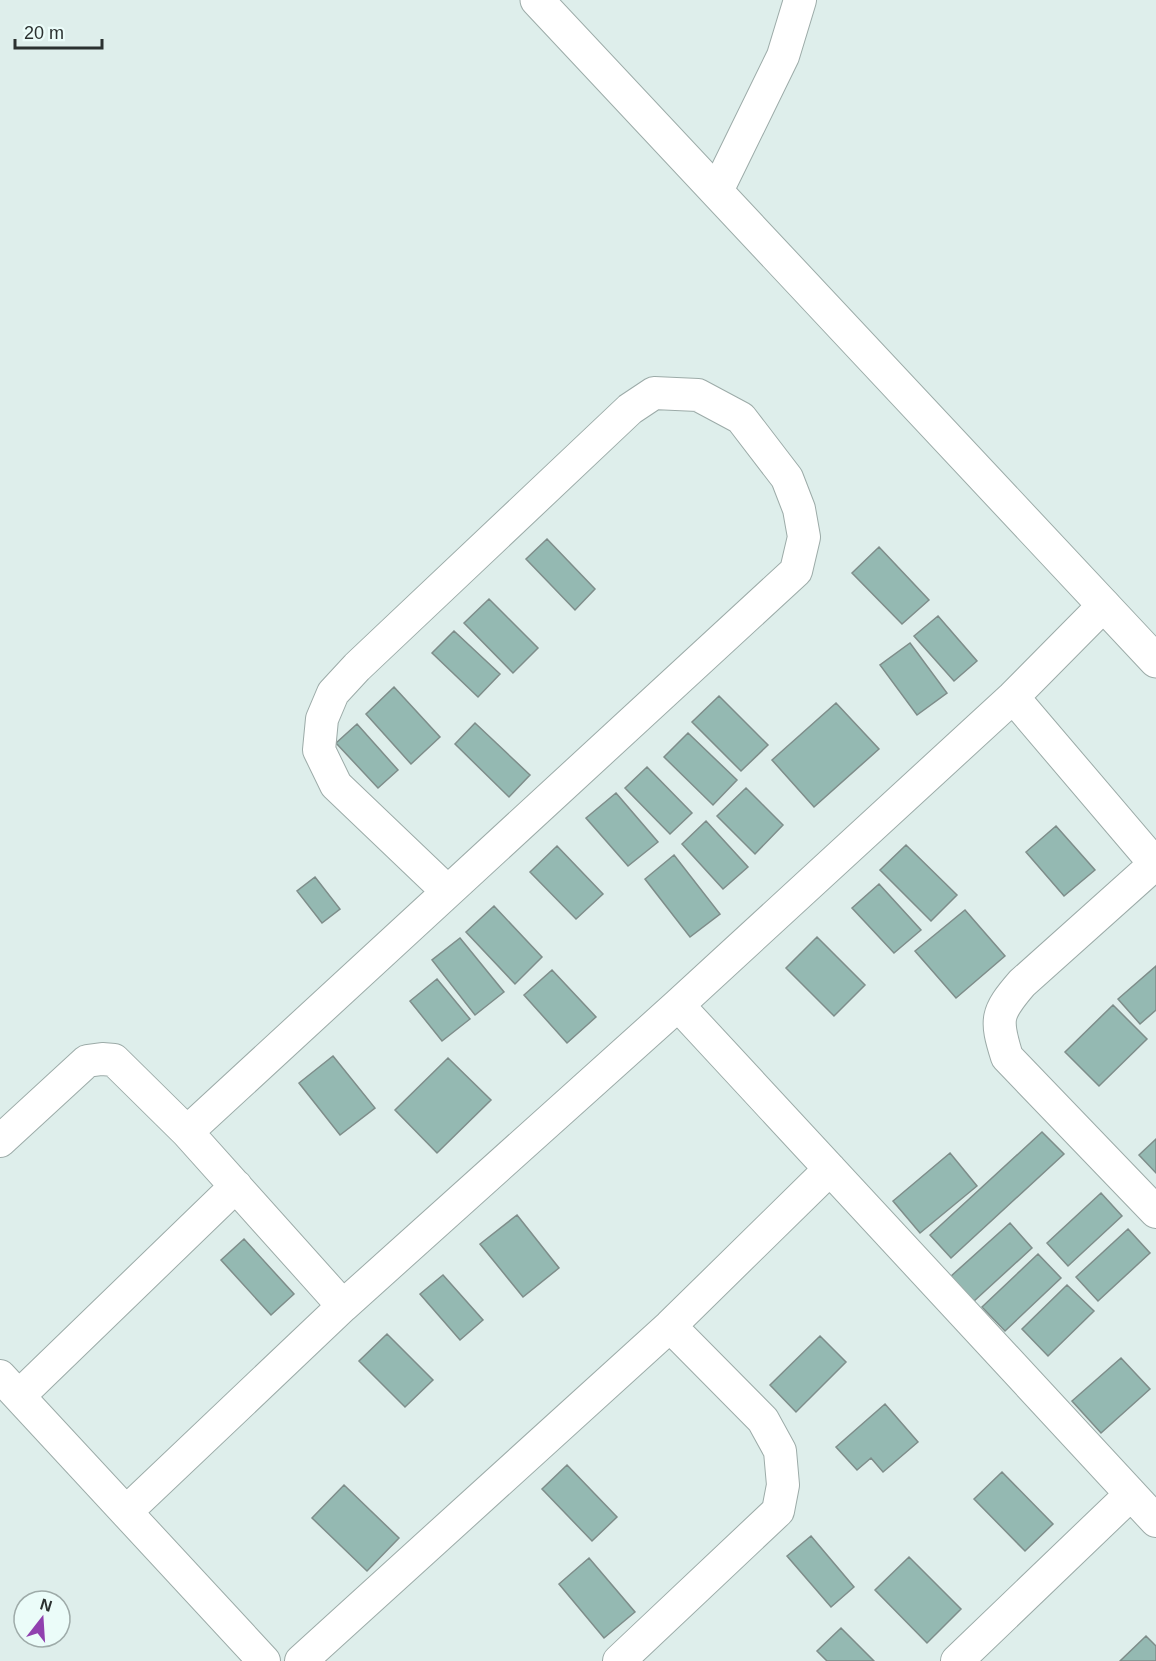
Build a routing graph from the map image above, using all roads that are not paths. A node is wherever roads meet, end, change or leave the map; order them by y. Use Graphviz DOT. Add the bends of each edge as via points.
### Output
graph roads {
  1 [pos="537,0"];
  2 [pos="800,0"];
  3 [pos="717,191"];
  4 [pos="1104,605"];
  5 [pos="1156,661"];
  6 [pos="1013,698"];
  7 [pos="1156,865"];
  8 [pos="447,891"];
  9 [pos="678,1005"];
  10 [pos="187,1132"];
  11 [pos="0,1141"];
  12 [pos="830,1169"];
  13 [pos="236,1186"];
  14 [pos="1156,1212"];
  15 [pos="343,1306"];
  16 [pos="670,1326"];
  17 [pos="10,1386"];
  18 [pos="1130,1495"];
  19 [pos="126,1512"];
  20 [pos="1156,1521"];
  21 [pos="264,1661"];
  22 [pos="301,1661"];
  23 [pos="619,1661"];
  24 [pos="957,1661"];
  1 -- 3 [label="main road"];
  2 -- 3 [label="street" via="783,56"];
  3 -- 4 [label="main road"];
  4 -- 5 [label="main road"];
  4 -- 6 [label="street"];
  6 -- 7 [label="street"];
  6 -- 9 [label="street"];
  7 -- 14 [label="street" via="1022,983 1003,1005 998,1030 1007,1057"];
  8 -- 8 [label="street" via="796,571 804,537 799,509 787,478 741,418 698,395 654,393 630,409 333,693 322,719 319,750 336,785"];
  8 -- 10 [label="street"];
  9 -- 12 [label="street"];
  9 -- 15 [label="street"];
  10 -- 11 [label="street" via="114,1060 102,1059 87,1061 77,1068"];
  10 -- 13 [label="street"];
  12 -- 16 [label="street"];
  12 -- 18 [label="street"];
  13 -- 15 [label="street"];
  13 -- 17 [label="street"];
  15 -- 19 [label="street"];
  16 -- 22 [label="street"];
  16 -- 23 [label="street" via="763,1420 780,1451 783,1485 778,1510"];
  17 -- 19 [label="street"];
  18 -- 20 [label="street"];
  18 -- 24 [label="street"];
  19 -- 21 [label="street"];
}
